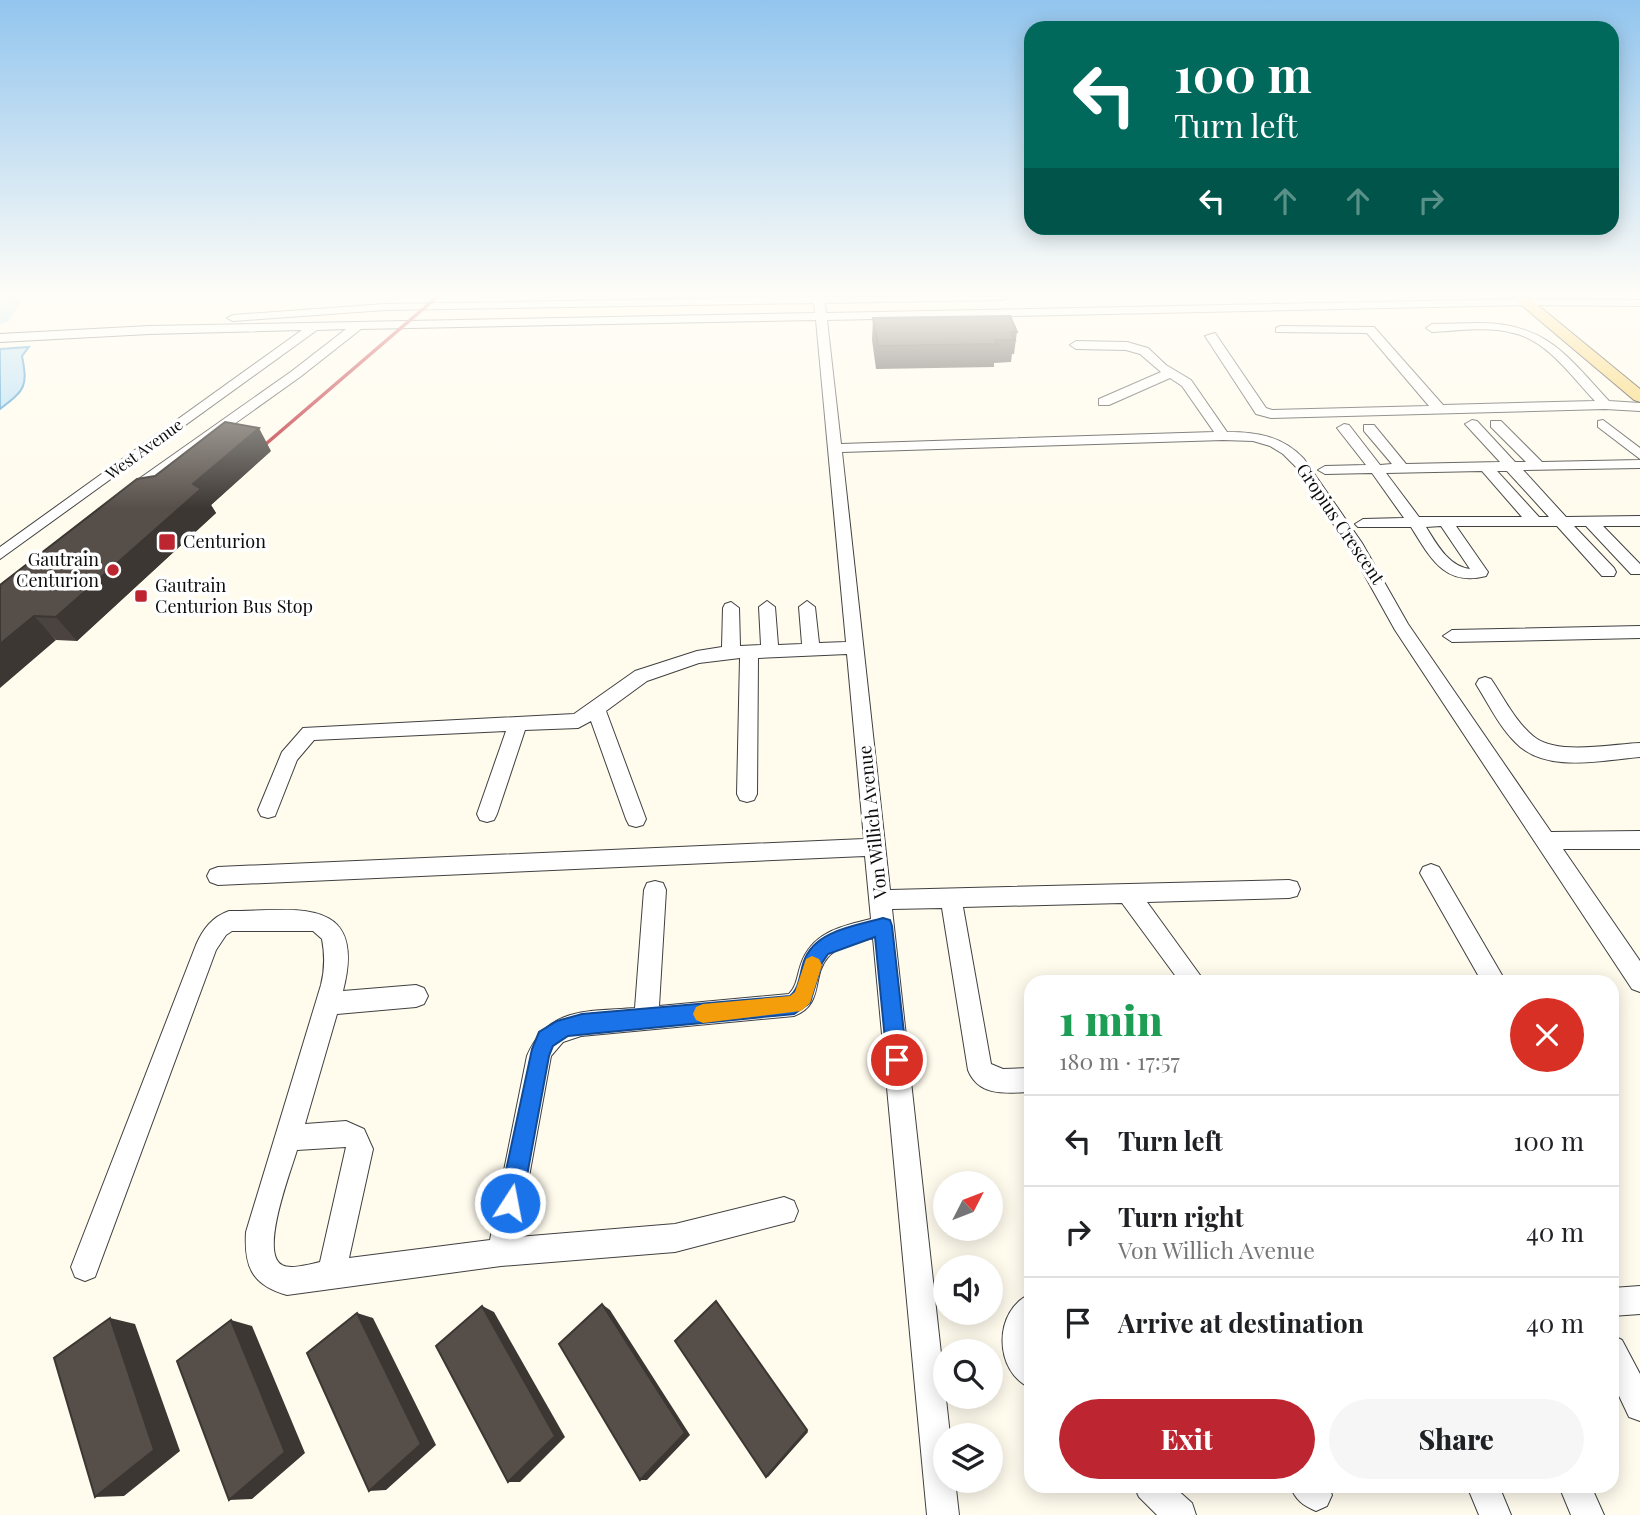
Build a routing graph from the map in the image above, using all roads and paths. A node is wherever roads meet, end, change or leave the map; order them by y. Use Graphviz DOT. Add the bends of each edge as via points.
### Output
graph roads {
  1 [pos="257,368"];
  2 [pos="303,368"];
  3 [pos="826,368"];
  4 [pos="1163,368"];
  5 [pos="1233,368"];
  6 [pos="1403,368"];
  7 [pos="1569,368"];
  8 [pos="1605,368"];
  9 [pos="1170,373"];
  10 [pos="1640,397"];
  11 [pos="1104,402"];
  12 [pos="1605,405"];
  13 [pos="1640,407"];
  14 [pos="1439,409"];
  15 [pos="1472,424"];
  16 [pos="1496,424"];
  17 [pos="1603,424"];
  18 [pos="1344,428"];
  19 [pos="1369,428"];
  20 [pos="1223,436"];
  21 [pos="835,448"];
  22 [pos="1640,455"];
  23 [pos="1640,464"];
  24 [pos="1511,466"];
  25 [pos="1538,466"];
  26 [pos="1486,467"];
  27 [pos="1402,468"];
  28 [pos="1376,469"];
  29 [pos="1325,470"];
  30 [pos="122,498"];
  31 [pos="1445,521"];
  32 [pos="1534,521"];
  33 [pos="1562,521"];
  34 [pos="1590,521"];
  35 [pos="1640,521"];
  36 [pos="1415,522"];
  37 [pos="1363,524"];
  38 [pos="0,554"];
  39 [pos="1637,570"];
  40 [pos="1608,572"];
  41 [pos="767,607"];
  42 [pos="807,607"];
  43 [pos="731,608"];
  44 [pos="1640,632"];
  45 [pos="1452,636"];
  46 [pos="855,649"];
  47 [pos="811,651"];
  48 [pos="771,653"];
  49 [pos="740,654"];
  50 [pos="1485,684"];
  51 [pos="596,710"];
  52 [pos="518,724"];
  53 [pos="1638,752"];
  54 [pos="747,794"];
  55 [pos="268,810"];
  56 [pos="487,814"];
  57 [pos="636,819"];
  58 [pos="1640,840"];
  59 [pos="1547,841"];
  60 [pos="873,847"];
  61 [pos="1430,873"];
  62 [pos="218,876"];
  63 [pos="1289,888"];
  64 [pos="655,890"];
  65 [pos="1127,892"];
  66 [pos="951,898"];
  67 [pos="882,900"];
  68 [pos="883,926"];
  69 [pos="1189,975"];
  70 [pos="1491,975"];
  71 [pos="1640,981"];
  72 [pos="416,996"];
  73 [pos="328,1004"];
  74 [pos="646,1019"];
  75 [pos="1024,1080"];
  76 [pos="288,1138"];
  77 [pos="784,1211"];
  78 [pos="501,1252"];
  79 [pos="85,1267"];
  80 [pos="331,1275"];
  81 [pos="1640,1300"];
  82 [pos="1619,1302"];
  83 [pos="1024,1319"];
  84 [pos="1024,1363"];
  85 [pos="1619,1364"];
  86 [pos="1640,1406"];
  87 [pos="1157,1493"];
  88 [pos="1486,1493"];
  89 [pos="1578,1493"];
  90 [pos="943,1515"];
  91 [pos="1181,1515"];
  92 [pos="1495,1515"];
  93 [pos="1588,1515"];
  1 -- 38 [label="street, West Avenue"];
  2 -- 30 [label="street, West Avenue"];
  3 -- 21 [label="street, Von Willich Avenue"];
  4 -- 9 [label="street"];
  5 -- 14 [label="street" via="1264,412 1275,415"];
  6 -- 14 [label="street"];
  7 -- 12 [label="street"];
  8 -- 10 [label="main road"];
  9 -- 11 [label="street"];
  9 -- 20 [label="street" via="1186,383"];
  12 -- 13 [label="street"];
  12 -- 14 [label="street"];
  15 -- 24 [label="street"];
  16 -- 25 [label="street"];
  17 -- 22 [label="street"];
  18 -- 28 [label="street"];
  19 -- 27 [label="street"];
  20 -- 21 [label="street, Gropius Crescent"];
  20 -- 59 [label="street, Gropius Crescent" via="1273,442 1304,468 1386,593 1401,626"];
  21 -- 46 [label="street, Von Willich Avenue"];
  23 -- 25 [label="street"];
  24 -- 25 [label="street"];
  24 -- 26 [label="street"];
  24 -- 33 [label="street"];
  26 -- 27 [label="street"];
  26 -- 32 [label="street"];
  27 -- 28 [label="street"];
  28 -- 29 [label="street"];
  28 -- 36 [label="street"];
  31 -- 32 [label="street"];
  31 -- 36 [label="street"];
  31 -- 36 [label="street" via="1480,572 1460,574 1448,569"];
  32 -- 33 [label="street"];
  33 -- 34 [label="street"];
  33 -- 40 [label="street"];
  34 -- 35 [label="street"];
  34 -- 39 [label="street"];
  36 -- 37 [label="street"];
  41 -- 48 [label="street"];
  42 -- 47 [label="street"];
  43 -- 49 [label="street"];
  44 -- 45 [label="street"];
  46 -- 47 [label="street"];
  46 -- 60 [label="street, Von Willich Avenue"];
  47 -- 48 [label="street"];
  48 -- 49 [label="street"];
  49 -- 51 [label="street" via="697,657 651,671"];
  49 -- 54 [label="street"];
  50 -- 53 [label="street" via="1534,748 1553,753"];
  51 -- 52 [label="street" via="578,721"];
  51 -- 57 [label="street"];
  52 -- 55 [label="street" via="310,733 291,753"];
  52 -- 56 [label="street"];
  58 -- 59 [label="street"];
  59 -- 71 [label="street, Gropius Crescent"];
  60 -- 62 [label="street"];
  60 -- 67 [label="street, Von Willich Avenue"];
  61 -- 70 [label="street"];
  63 -- 65 [label="street"];
  64 -- 74 [label="street"];
  65 -- 66 [label="street"];
  65 -- 69 [label="street"];
  66 -- 67 [label="street"];
  66 -- 75 [label="street" via="980,1070 993,1080"];
  67 -- 68 [label="street, Von Willich Avenue"];
  68 -- 74 [label="street" via="822,948 804,997 794,1005"];
  68 -- 90 [label="street, Von Willich Avenue"];
  72 -- 73 [label="street"];
  73 -- 76 [label="street"];
  73 -- 79 [label="street" via="338,956 332,933 325,926 306,921 247,920 229,921 218,928 207,945"];
  74 -- 78 [label="street" via="582,1024 546,1039"];
  76 -- 80 [label="street" via="260,1232 263,1266 275,1279"];
  76 -- 80 [label="street" via="346,1134 355,1138 360,1149"];
  77 -- 78 [label="street" via="675,1238"];
  78 -- 80 [label="street"];
  81 -- 82 [label="street"];
  83 -- 84 [label="street" via="1014,1334 1016,1352"];
  85 -- 86 [label="street"];
  87 -- 91 [label="street"];
  88 -- 92 [label="street"];
  89 -- 93 [label="street"];
}
